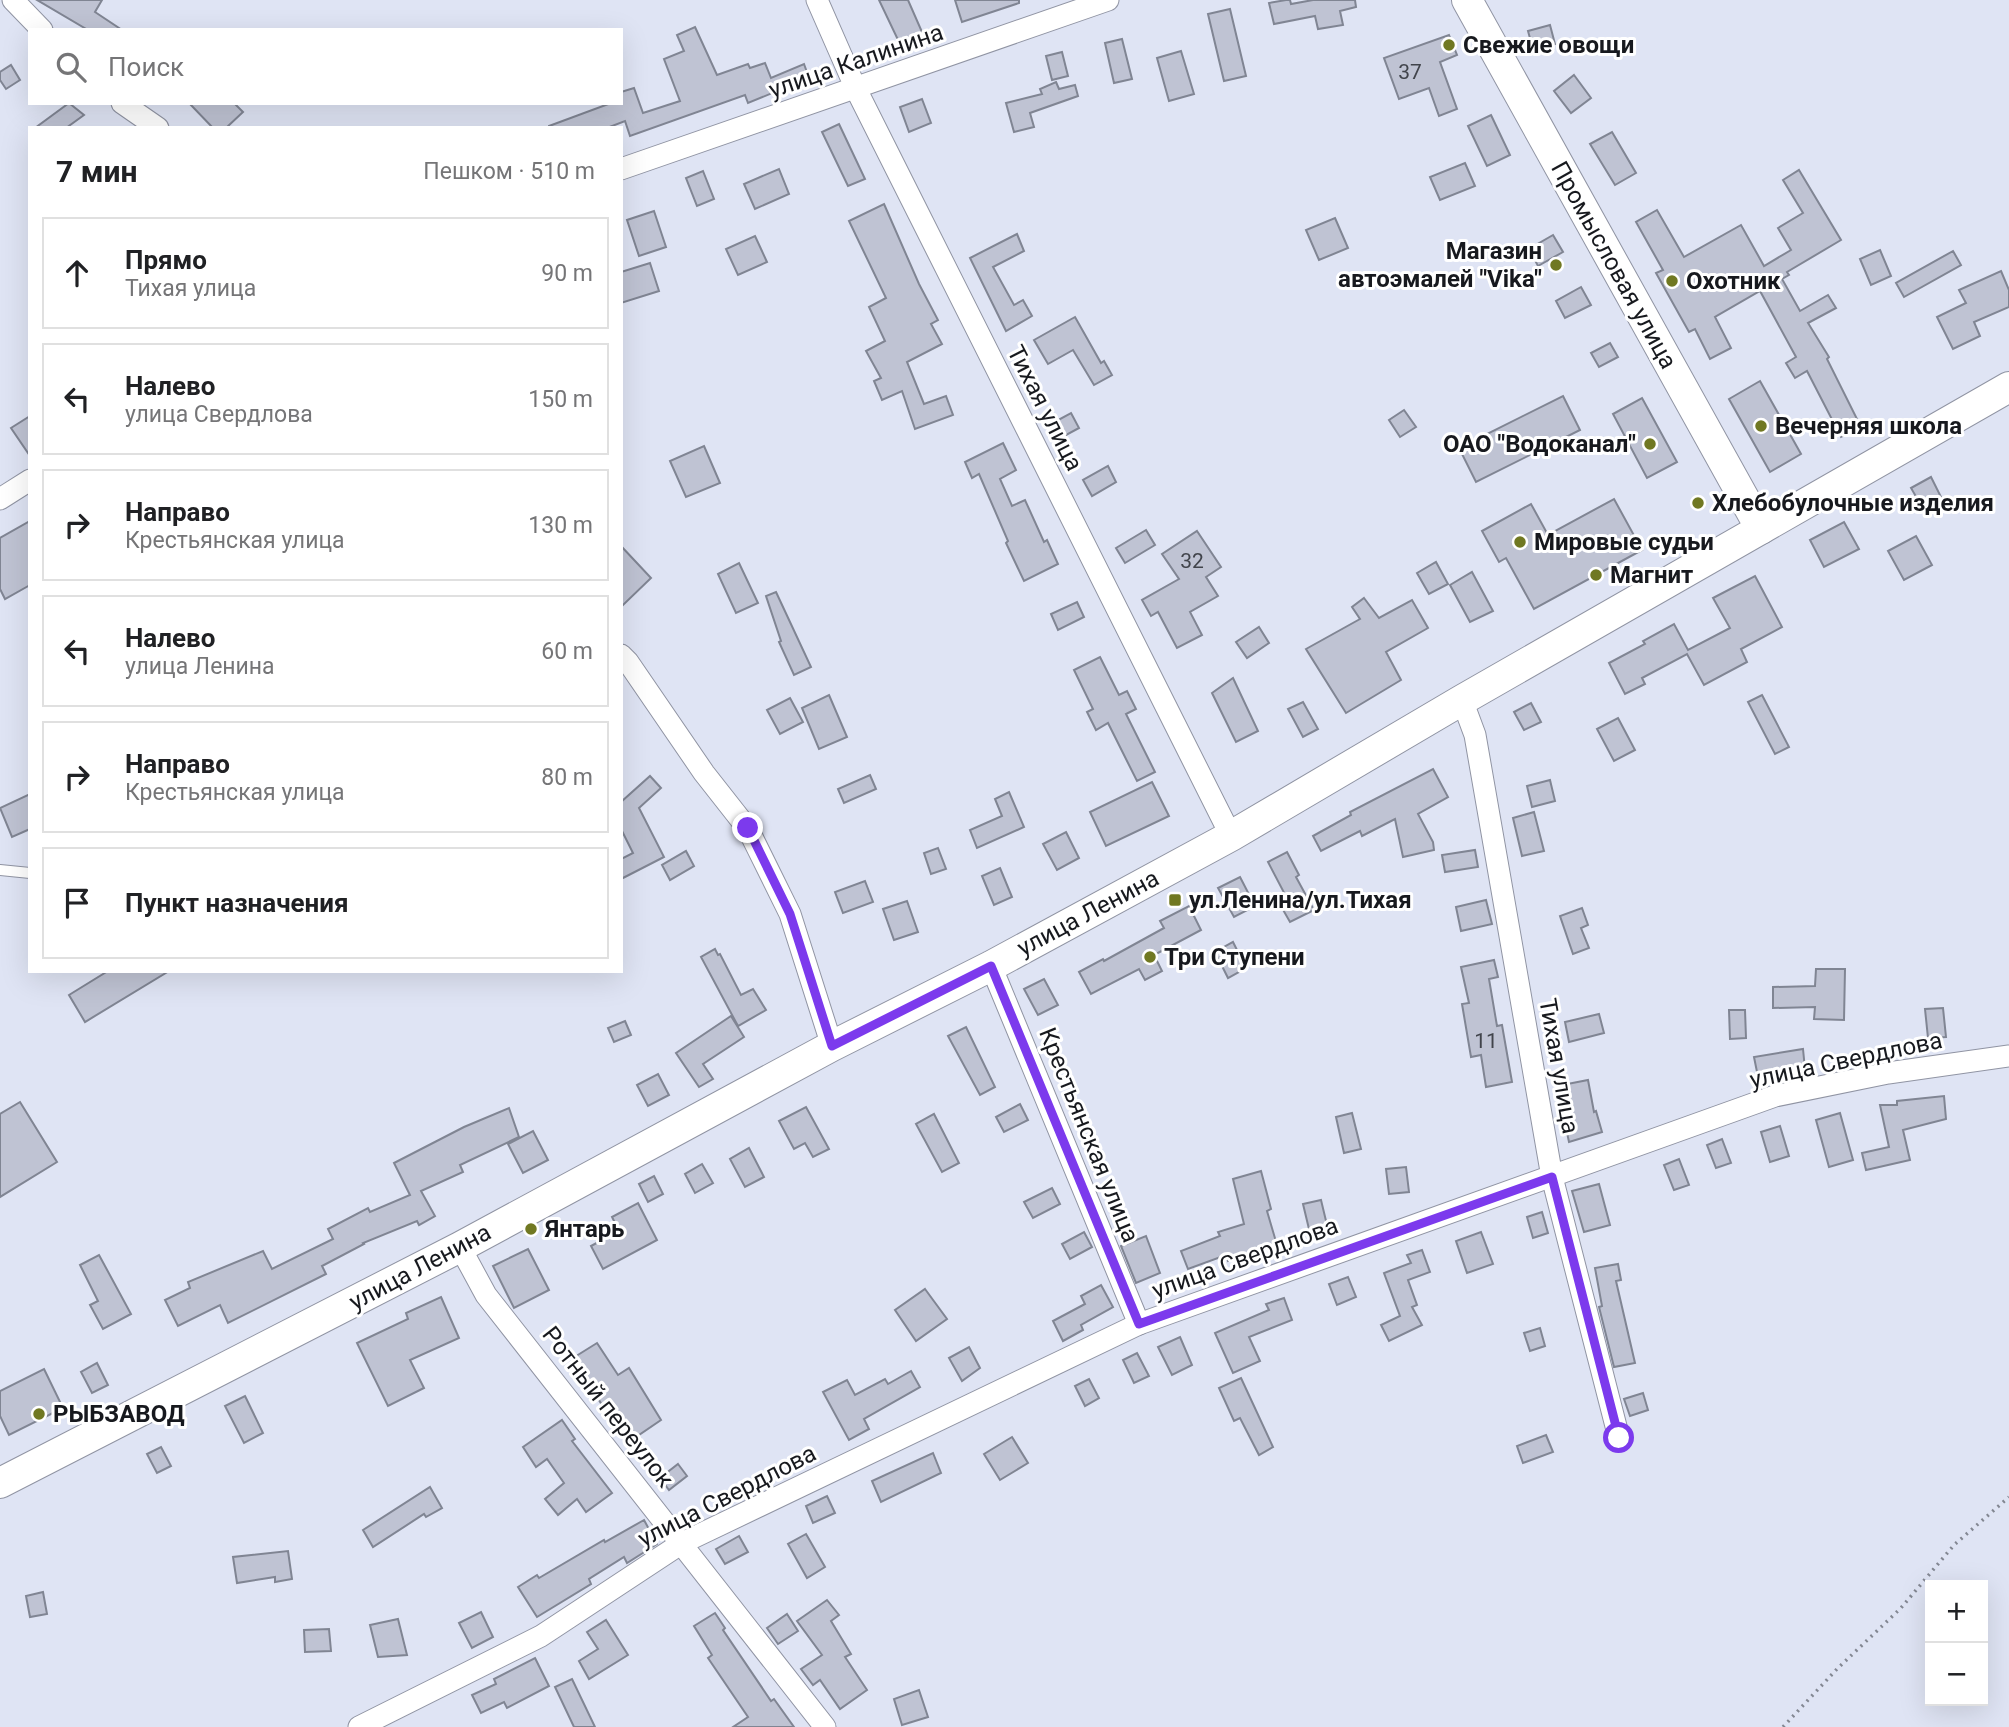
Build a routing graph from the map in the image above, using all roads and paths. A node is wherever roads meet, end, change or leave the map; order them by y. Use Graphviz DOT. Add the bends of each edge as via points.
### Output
graph roads {
  1 [pos="13,0"];
  2 [pos="817,0"];
  3 [pos="1108,0"];
  4 [pos="1467,0"];
  5 [pos="41,28"];
  6 [pos="856,89"];
  7 [pos="125,105"];
  8 [pos="156,126"];
  9 [pos="623,168"];
  10 [pos="2009,387"];
  11 [pos="28,481"];
  12 [pos="0,499"];
  13 [pos="1761,529"];
  14 [pos="623,657"];
  15 [pos="1462,700"];
  16 [pos="1231,836"];
  17 [pos="0,870"];
  18 [pos="28,873"];
  19 [pos="991,966"];
  20 [pos="832,1046"];
  21 [pos="2009,1056"];
  22 [pos="1552,1177"];
  23 [pos="460,1247"];
  24 [pos="1139,1324"];
  25 [pos="1619,1438"];
  26 [pos="0,1483"];
  27 [pos="2009,1497"];
  28 [pos="682,1543"];
  29 [pos="359,1727"];
  30 [pos="825,1727"];
  31 [pos="1783,1727"];
  1 -- 5 [label="street"];
  2 -- 6 [label="street, Тихая улица"];
  3 -- 6 [label="street, улица Калинина"];
  4 -- 13 [label="main road, Промысловая улица"];
  6 -- 9 [label="street, улица Калинина"];
  6 -- 16 [label="street, Тихая улица"];
  7 -- 8 [label="street"];
  10 -- 13 [label="main road, улица Ленина"];
  11 -- 12 [label="street"];
  13 -- 15 [label="main road, улица Ленина"];
  14 -- 20 [label="street" via="748,828 790,914"];
  15 -- 16 [label="main road, улица Ленина"];
  15 -- 22 [label="street, Тихая улица" via="1475,735"];
  16 -- 19 [label="main road, улица Ленина"];
  17 -- 18 [label="lane"];
  19 -- 20 [label="main road, улица Ленина"];
  19 -- 24 [label="street, Крестьянская улица"];
  20 -- 23 [label="main road, улица Ленина"];
  21 -- 22 [label="street, улица Свердлова" via="1888,1073 1775,1096"];
  22 -- 24 [label="street, улица Свердлова"];
  22 -- 25 [label="street, Тихая улица"];
  23 -- 26 [label="main road, улица Ленина"];
  23 -- 28 [label="street, Ротный переулок" via="486,1295"];
  24 -- 28 [label="street, улица Свердлова"];
  27 -- 31 [label="path" via="1954,1545 1901,1608"];
  28 -- 29 [label="street, улица Свердлова" via="541,1636"];
  28 -- 30 [label="street, Ротный переулок"];
}
